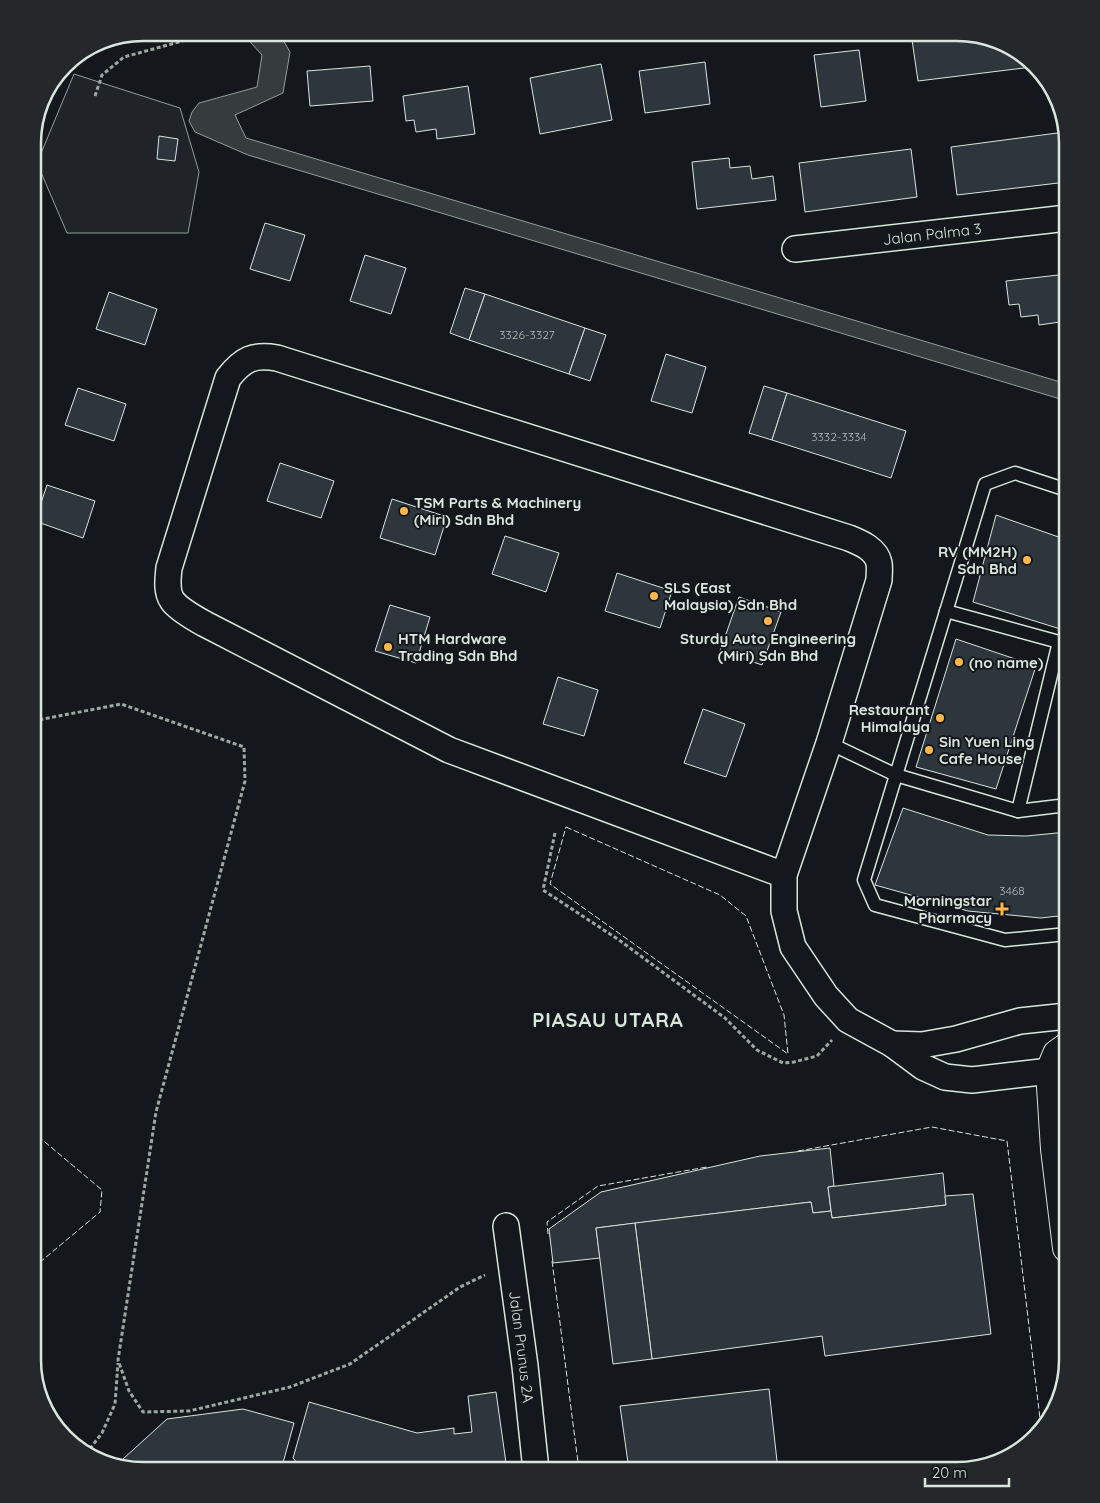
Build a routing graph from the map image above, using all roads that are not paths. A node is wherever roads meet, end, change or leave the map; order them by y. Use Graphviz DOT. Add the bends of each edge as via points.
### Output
graph roads {
  1 [pos="1059,219"];
  2 [pos="795,249"];
  3 [pos="1059,487"];
  4 [pos="946,611"];
  5 [pos="1059,642"];
  6 [pos="829,743"];
  7 [pos="896,775"];
  8 [pos="1059,806"];
  9 [pos="1018,811"];
  10 [pos="784,875"];
  11 [pos="1059,935"];
  12 [pos="1059,1017"];
  13 [pos="892,1044"];
  14 [pos="1059,1053"];
  15 [pos="1059,1070"];
  16 [pos="1059,1179"];
  17 [pos="506,1226"];
  18 [pos="535,1462"];
  1 -- 2 [label="street, Jalan Palma 3"];
  3 -- 4 [label="lane" via="1015,473 985,484"];
  4 -- 5 [label="lane"];
  4 -- 7 [label="lane"];
  5 -- 9 [label="lane"];
  6 -- 7 [label="lane"];
  6 -- 10 [label="street"];
  6 -- 10 [label="street" via="878,580 880,564 874,553 863,544 277,358 251,359 239,364 228,378 169,568 172,600 186,613 449,750"];
  7 -- 9 [label="lane"];
  7 -- 11 [label="lane" via="864,880 875,905 1005,940"];
  8 -- 9 [label="lane"];
  10 -- 13 [label="street" via="784,911 793,947 826,996 848,1020"];
  12 -- 13 [label="street" via="1020,1021 922,1045"];
  13 -- 15 [label="street" via="923,1067 945,1077 972,1080"];
  14 -- 15 [label="street"];
  15 -- 16 [label="street" via="1055,1149"];
  17 -- 18 [label="street, Jalan Prunus 2A"];
}
